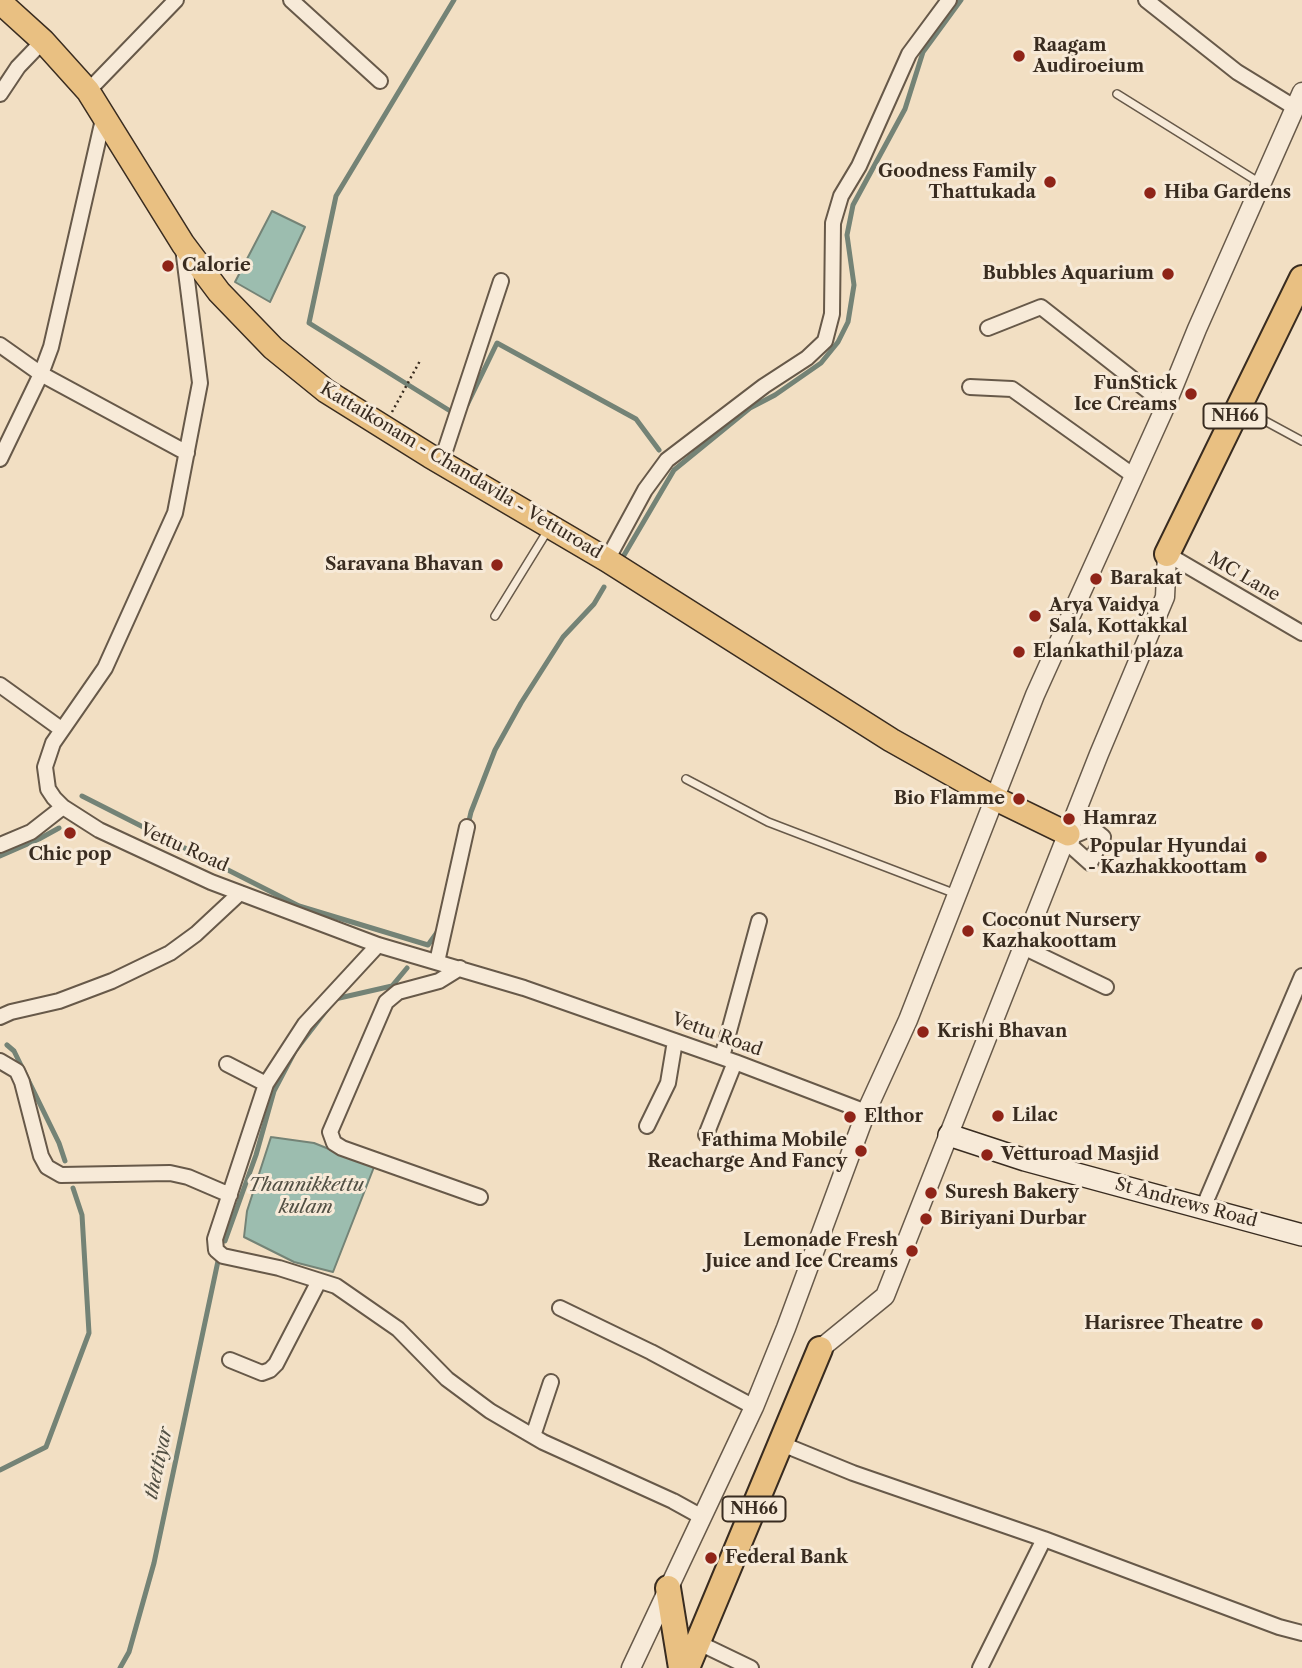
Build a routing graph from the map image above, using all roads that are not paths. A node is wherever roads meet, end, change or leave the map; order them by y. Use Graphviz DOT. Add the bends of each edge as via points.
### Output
graph roads {
  1 [pos="176,0"];
  2 [pos="291,0"];
  3 [pos="949,0"];
  4 [pos="1146,0"];
  5 [pos="0,2"];
  6 [pos="43,41"];
  7 [pos="380,81"];
  8 [pos="89,92"];
  9 [pos="0,94"];
  10 [pos="1117,94"];
  11 [pos="1298,99"];
  12 [pos="104,115"];
  13 [pos="1260,184"];
  14 [pos="183,244"];
  15 [pos="1302,278"];
  16 [pos="501,281"];
  17 [pos="988,328"];
  18 [pos="0,345"];
  19 [pos="41,374"];
  20 [pos="970,387"];
  21 [pos="1166,405"];
  22 [pos="1239,407"];
  23 [pos="1302,441"];
  24 [pos="187,453"];
  25 [pos="0,459"];
  26 [pos="441,463"];
  27 [pos="1134,476"];
  28 [pos="550,526"];
  29 [pos="1167,554"];
  30 [pos="607,560"];
  31 [pos="495,616"];
  32 [pos="1302,633"];
  33 [pos="0,685"];
  34 [pos="61,729"];
  35 [pos="686,779"];
  36 [pos="996,799"];
  37 [pos="63,807"];
  38 [pos="467,827"];
  39 [pos="1071,835"];
  40 [pos="0,845"];
  41 [pos="240,893"];
  42 [pos="956,894"];
  43 [pos="759,921"];
  44 [pos="378,945"];
  45 [pos="1023,947"];
  46 [pos="437,962"];
  47 [pos="460,968"];
  48 [pos="1302,976"];
  49 [pos="1106,987"];
  50 [pos="0,1017"];
  51 [pos="675,1041"];
  52 [pos="728,1060"];
  53 [pos="0,1061"];
  54 [pos="228,1064"];
  55 [pos="266,1084"];
  56 [pos="866,1112"];
  57 [pos="647,1126"];
  58 [pos="706,1135"];
  59 [pos="949,1135"];
  60 [pos="230,1195"];
  61 [pos="480,1198"];
  62 [pos="1203,1208"];
  63 [pos="1302,1235"];
  64 [pos="319,1280"];
  65 [pos="560,1308"];
  66 [pos="820,1349"];
  67 [pos="230,1360"];
  68 [pos="551,1382"];
  69 [pos="754,1407"];
  70 [pos="533,1436"];
  71 [pos="782,1444"];
  72 [pos="702,1517"];
  73 [pos="1044,1539"];
  74 [pos="668,1588"];
  75 [pos="1302,1633"];
  76 [pos="699,1643"];
  77 [pos="631,1668"];
  78 [pos="684,1668"];
  79 [pos="751,1668"];
  80 [pos="979,1668"];
  1 -- 8 [label="street"];
  2 -- 7 [label="street"];
  3 -- 30 [label="street" via="909,54 841,196 833,223 832,314 825,341 667,460"];
  4 -- 11 [label="street" via="1237,72"];
  5 -- 6 [label="main road, Kattaikonam - Chandavila - Vetturoad"];
  6 -- 8 [label="main road, Kattaikonam - Chandavila - Vetturoad"];
  6 -- 9 [label="street"];
  8 -- 12 [label="main road, Kattaikonam - Chandavila - Vetturoad"];
  10 -- 13 [label="lane"];
  11 -- 13 [label="street"];
  12 -- 14 [label="main road, Kattaikonam - Chandavila - Vetturoad"];
  12 -- 19 [label="street"];
  13 -- 21 [label="street"];
  14 -- 24 [label="street, Vettu Road" via="200,383"];
  14 -- 26 [label="main road, Kattaikonam - Chandavila - Vetturoad" via="219,292 273,348 326,391"];
  15 -- 22 [label="highway, NH66"];
  16 -- 26 [label="street"];
  17 -- 21 [label="street" via="1041,307"];
  18 -- 19 [label="street"];
  19 -- 24 [label="street"];
  19 -- 25 [label="street"];
  20 -- 27 [label="street" via="1012,389"];
  21 -- 27 [label="street"];
  22 -- 23 [label="lane"];
  22 -- 29 [label="highway, NH66"];
  24 -- 34 [label="street, Vettu Road" via="175,513 105,668"];
  26 -- 28 [label="main road, Kattaikonam - Chandavila - Vetturoad"];
  27 -- 36 [label="street" via="1035,695"];
  28 -- 30 [label="main road, Kattaikonam - Chandavila - Vetturoad"];
  28 -- 31 [label="lane"];
  29 -- 32 [label="street, MC Lane"];
  29 -- 39 [label="street" via="1165,597"];
  30 -- 36 [label="main road, Kattaikonam - Chandavila - Vetturoad" via="891,740"];
  33 -- 34 [label="street"];
  34 -- 37 [label="street, Vettu Road" via="48,755 46,778 48,789"];
  35 -- 42 [label="lane" via="768,822"];
  36 -- 39 [label="main road, Kattaikonam - Chandavila - Vetturoad"];
  36 -- 42 [label="street"];
  37 -- 40 [label="street" via="31,832"];
  37 -- 41 [label="street, Vettu Road" via="99,830"];
  38 -- 46 [label="street"];
  39 -- 45 [label="street"];
  41 -- 44 [label="street, Vettu Road"];
  41 -- 50 [label="street" via="170,953 102,985"];
  42 -- 56 [label="street" via="908,1020"];
  43 -- 52 [label="street"];
  44 -- 46 [label="street, Vettu Road"];
  44 -- 55 [label="street" via="305,1024"];
  45 -- 49 [label="street"];
  45 -- 59 [label="street"];
  46 -- 47 [label="street, Vettu Road"];
  47 -- 51 [label="street, Vettu Road"];
  47 -- 61 [label="street" via="439,981 398,992 386,1002 330,1132 342,1148"];
  48 -- 62 [label="street"];
  51 -- 52 [label="street, Vettu Road"];
  51 -- 57 [label="street" via="668,1083"];
  52 -- 56 [label="street, Vettu Road"];
  52 -- 58 [label="street"];
  53 -- 60 [label="street" via="17,1072 22,1082 47,1167 61,1175 170,1173"];
  54 -- 55 [label="street"];
  55 -- 60 [label="street"];
  56 -- 69 [label="street"];
  59 -- 62 [label="main road, St Andrews Road"];
  59 -- 66 [label="street" via="885,1296"];
  60 -- 64 [label="street" via="215,1239 216,1250"];
  62 -- 63 [label="main road, St Andrews Road"];
  64 -- 67 [label="street" via="270,1370 262,1373"];
  64 -- 70 [label="street" via="336,1286 398,1329 447,1379"];
  65 -- 69 [label="street"];
  66 -- 71 [label="highway, NH66"];
  68 -- 70 [label="street"];
  69 -- 72 [label="street"];
  70 -- 72 [label="street"];
  71 -- 73 [label="street"];
  71 -- 76 [label="highway, NH66"];
  72 -- 74 [label="street"];
  73 -- 75 [label="street"];
  73 -- 80 [label="street"];
  74 -- 77 [label="street"];
  74 -- 78 [label="highway"];
  76 -- 78 [label="highway, NH66"];
  76 -- 79 [label="street"];
}
